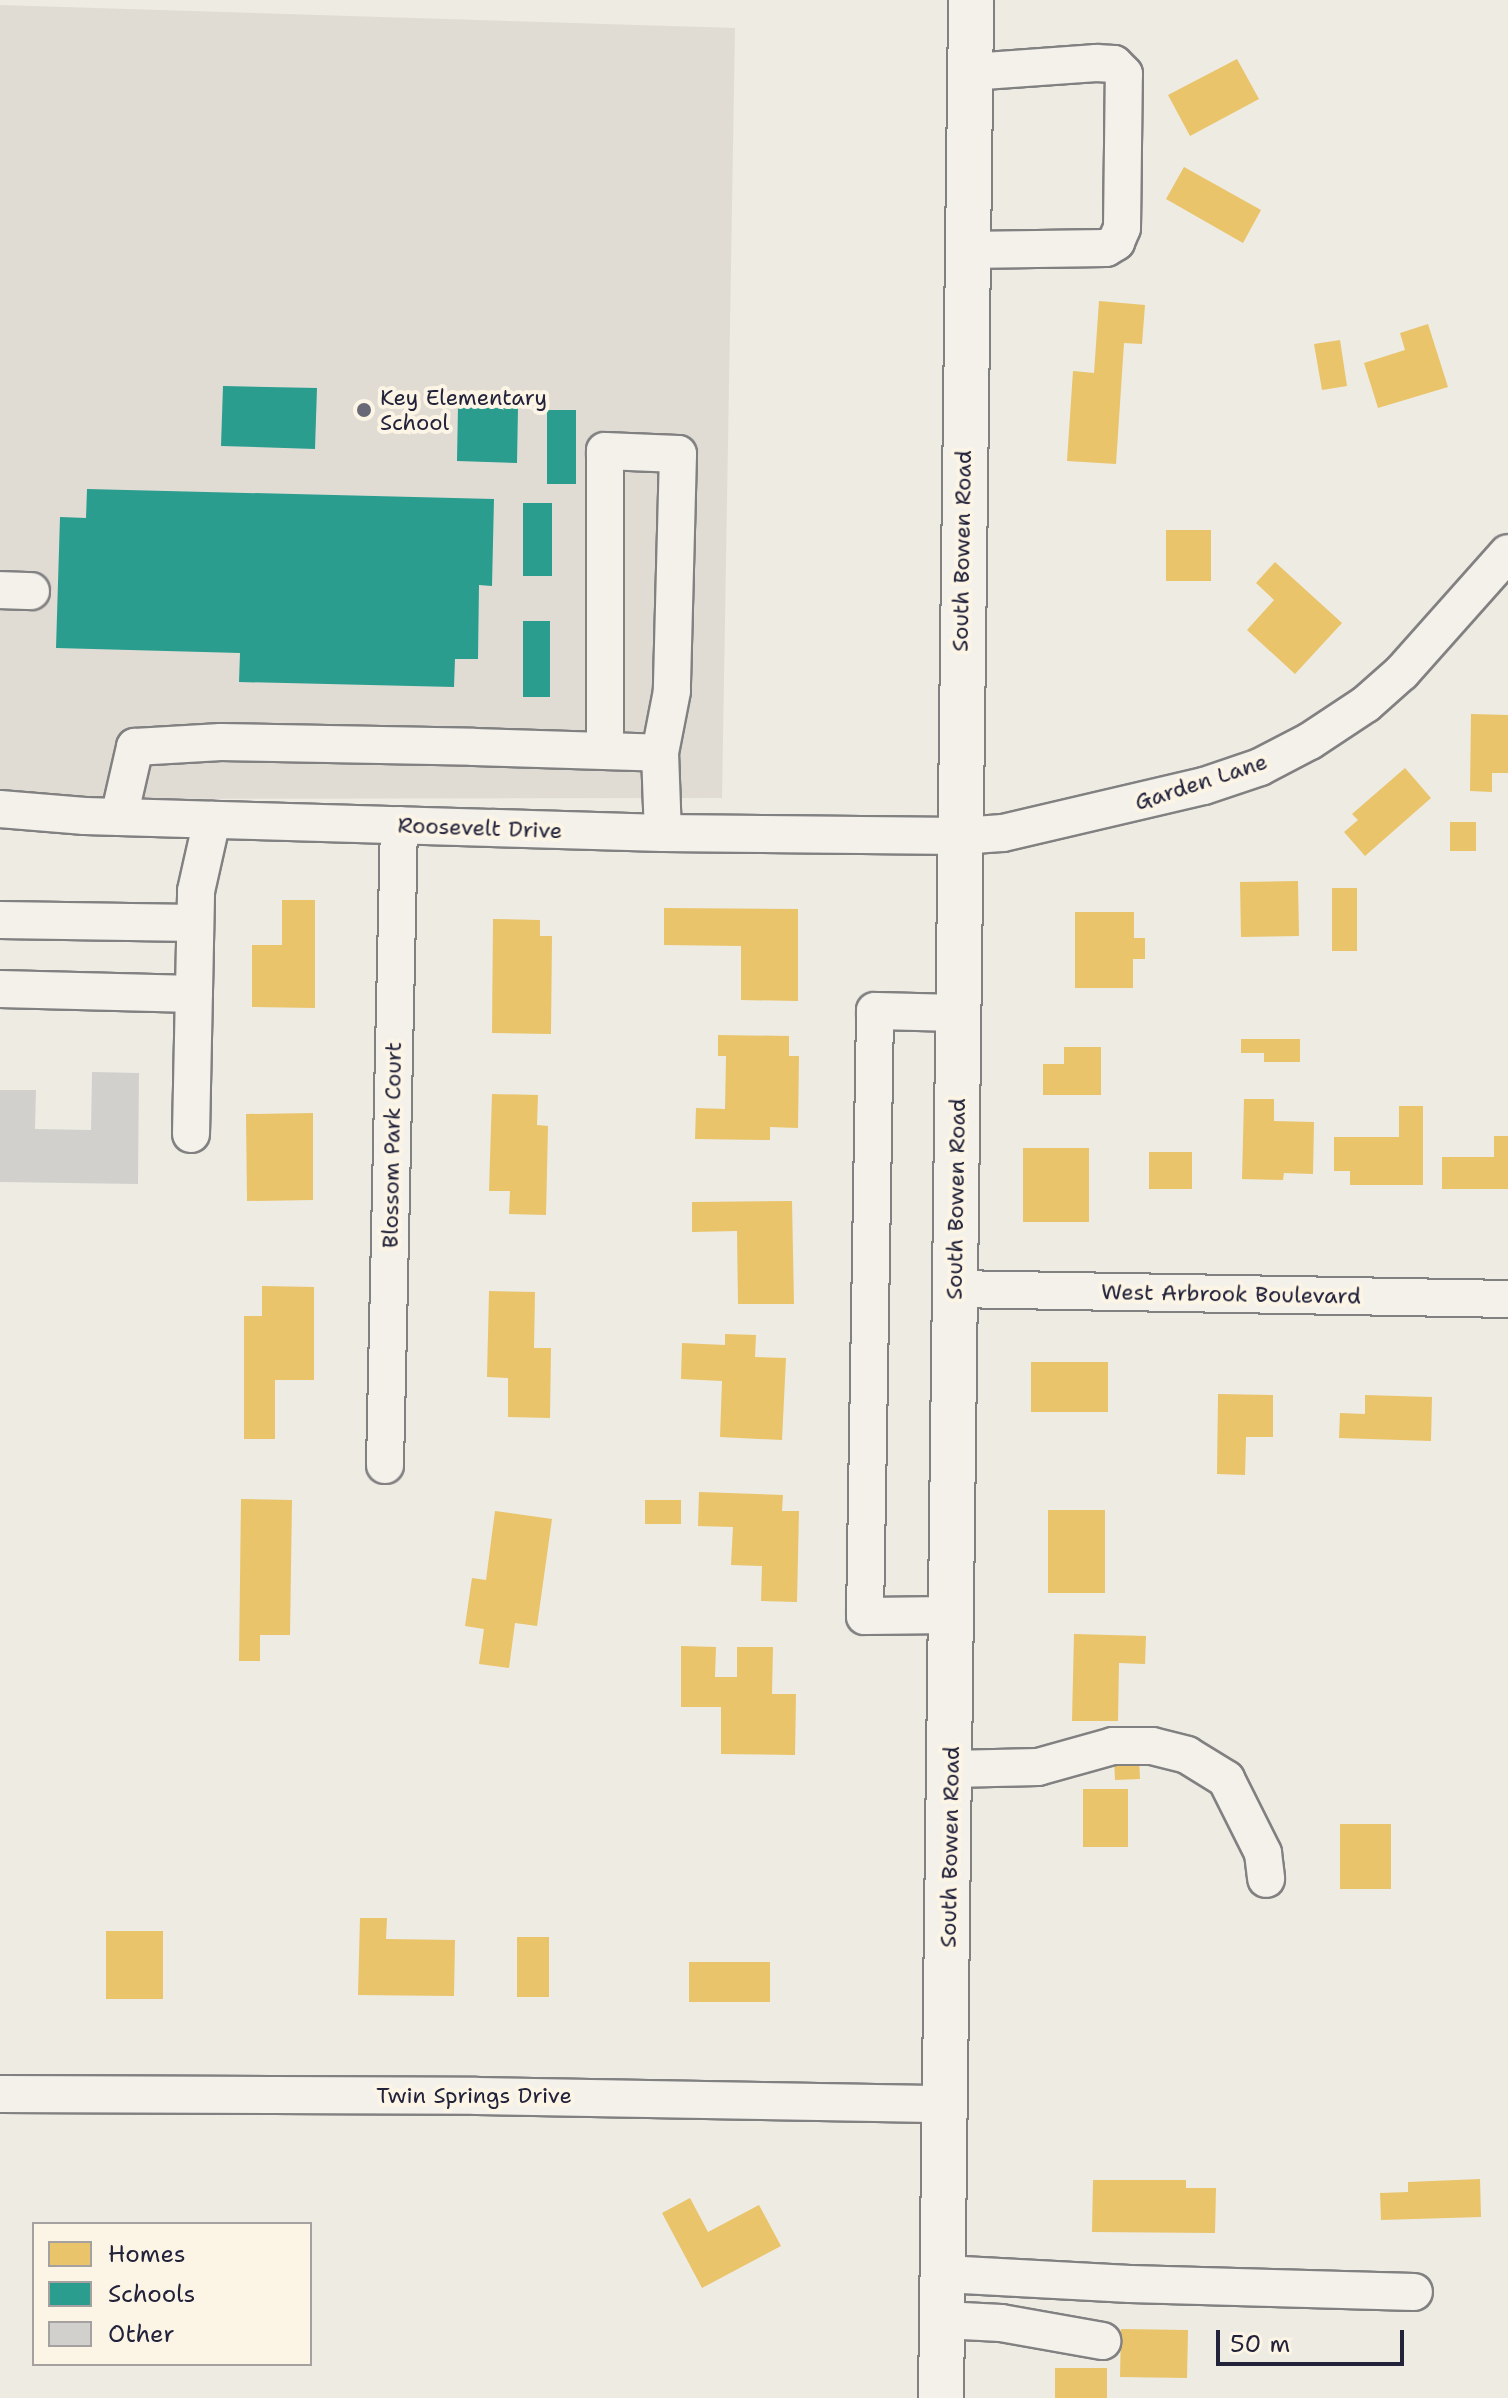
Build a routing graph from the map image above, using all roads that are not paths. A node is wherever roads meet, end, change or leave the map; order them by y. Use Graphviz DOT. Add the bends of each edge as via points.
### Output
graph roads {
  1 [pos="971,0"];
  2 [pos="969,72"];
  3 [pos="967,250"];
  4 [pos="1508,553"];
  5 [pos="605,751"];
  6 [pos="660,753"];
  7 [pos="2,811"];
  8 [pos="119,817"];
  9 [pos="212,820"];
  10 [pos="399,825"];
  11 [pos="663,833"];
  12 [pos="961,836"];
  13 [pos="0,920"];
  14 [pos="195,923"];
  15 [pos="0,989"];
  16 [pos="194,994"];
  17 [pos="959,1013"];
  18 [pos="191,1134"];
  19 [pos="954,1289"];
  20 [pos="1508,1299"];
  21 [pos="385,1465"];
  22 [pos="952,1615"];
  23 [pos="951,1769"];
  24 [pos="1266,1879"];
  25 [pos="0,2094"];
  26 [pos="947,2104"];
  27 [pos="944,2274"];
  28 [pos="1414,2292"];
  29 [pos="943,2320"];
  30 [pos="1102,2341"];
  31 [pos="941,2398"];
  1 -- 2 [label="main road, South Bowen Road"];
  2 -- 3 [label="main road, South Bowen Road"];
  2 -- 3 [label="street" via="1096,63 1114,64 1124,74 1122,228 1116,242 1106,248"];
  3 -- 12 [label="main road, South Bowen Road"];
  4 -- 12 [label="street, Garden Lane" via="1402,672 1366,704 1260,767 1056,822"];
  5 -- 6 [label="street"];
  5 -- 6 [label="street" via="605,451 678,454 672,691"];
  5 -- 8 [label="street" via="221,742 135,747"];
  6 -- 11 [label="street"];
  7 -- 8 [label="street, Roosevelt Drive"];
  8 -- 9 [label="street, Roosevelt Drive"];
  9 -- 10 [label="street, Roosevelt Drive"];
  9 -- 14 [label="street" via="196,891"];
  10 -- 11 [label="street, Roosevelt Drive"];
  10 -- 21 [label="street, Blossom Park Court"];
  11 -- 12 [label="street, Roosevelt Drive"];
  12 -- 17 [label="main road, South Bowen Road"];
  13 -- 14 [label="street"];
  14 -- 16 [label="street"];
  15 -- 16 [label="street"];
  16 -- 18 [label="street"];
  17 -- 19 [label="main road, South Bowen Road"];
  17 -- 22 [label="street" via="875,1011 865,1616"];
  19 -- 20 [label="street, West Arbrook Boulevard"];
  19 -- 22 [label="main road, South Bowen Road"];
  22 -- 23 [label="main road, South Bowen Road"];
  23 -- 24 [label="street" via="1038,1767 1113,1746 1152,1746 1187,1755 1226,1779 1263,1853"];
  23 -- 26 [label="main road, South Bowen Road"];
  25 -- 26 [label="street, Twin Springs Drive"];
  26 -- 27 [label="main road, South Bowen Road"];
  27 -- 28 [label="street"];
  27 -- 29 [label="main road, South Bowen Road"];
  29 -- 30 [label="street" via="1001,2323"];
  29 -- 31 [label="main road, South Bowen Road"];
}
